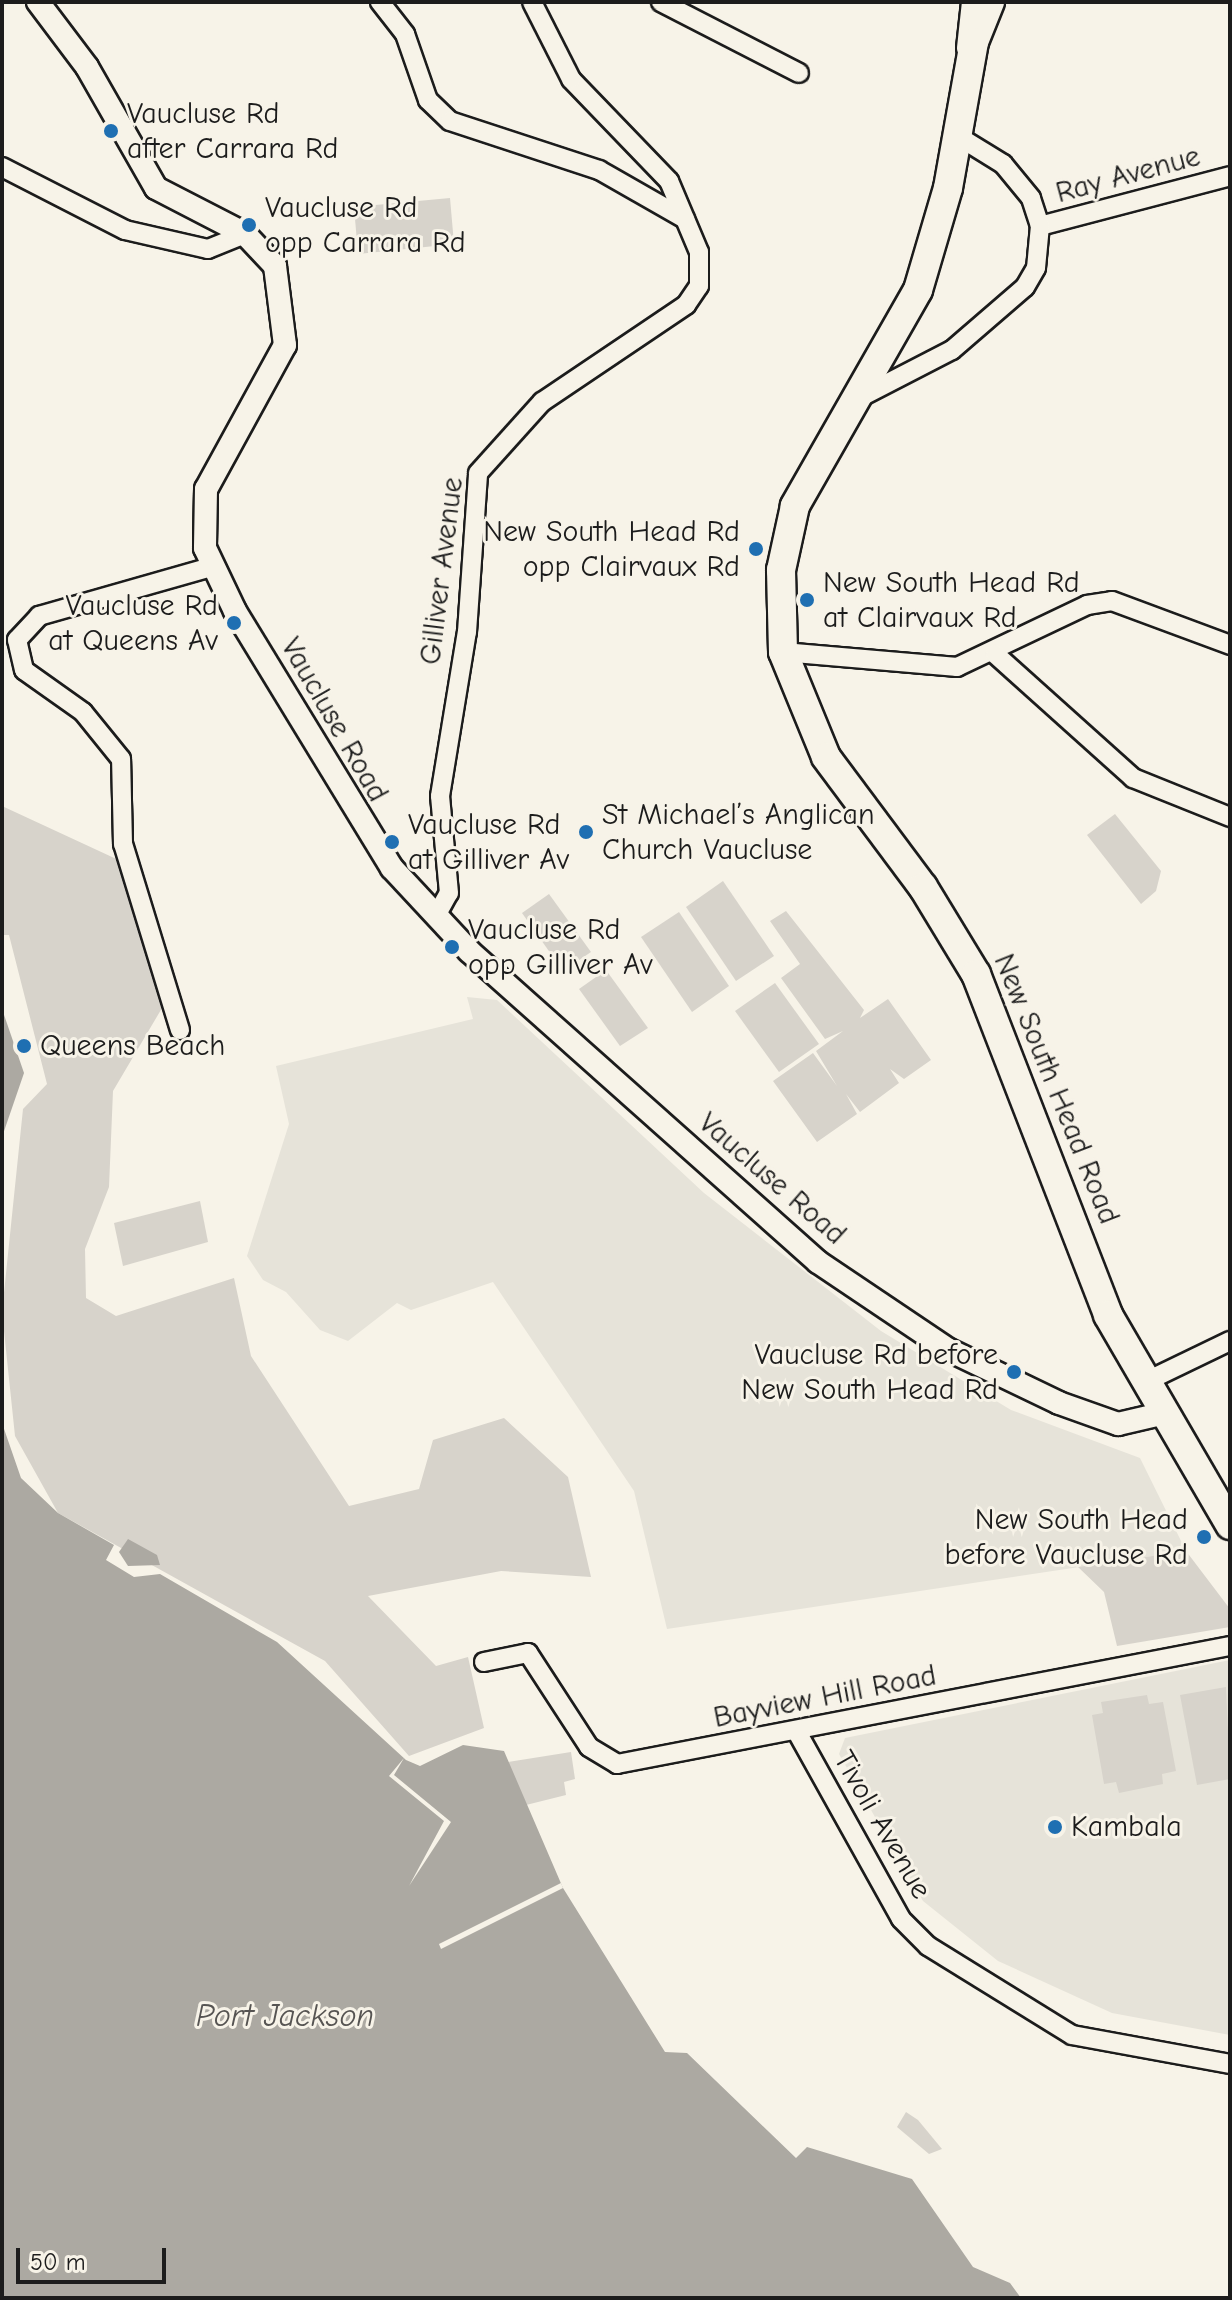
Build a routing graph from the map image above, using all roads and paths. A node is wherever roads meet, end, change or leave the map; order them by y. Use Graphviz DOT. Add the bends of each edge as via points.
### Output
graph roads {
  1 [pos="38,2"];
  2 [pos="380,2"];
  3 [pos="532,2"];
  4 [pos="661,2"];
  5 [pos="973,2"];
  6 [pos="990,2"];
  7 [pos="968,65"];
  8 [pos="799,73"];
  9 [pos="956,135"];
  10 [pos="2,167"];
  11 [pos="1228,183"];
  12 [pos="687,220"];
  13 [pos="1040,226"];
  14 [pos="245,234"];
  15 [pos="855,400"];
  16 [pos="211,567"];
  17 [pos="1230,645"];
  18 [pos="783,652"];
  19 [pos="995,654"];
  20 [pos="1230,817"];
  21 [pos="436,916"];
  22 [pos="180,1030"];
  23 [pos="1230,1341"];
  24 [pos="1143,1383"];
  25 [pos="1161,1414"];
  26 [pos="1230,1525"];
  27 [pos="1230,1646"];
  28 [pos="484,1662"];
  29 [pos="797,1732"];
  30 [pos="1230,2064"];
  1 -- 14 [label="street, Vaucluse Road" via="87,67 156,188"];
  2 -- 12 [label="street" via="405,34 428,100 450,121 599,170"];
  3 -- 12 [label="street, Gilliver Avenue" via="571,79 655,163"];
  4 -- 8 [label="street"];
  5 -- 7 [label="street, New South Head Road"];
  6 -- 7 [label="main road, New South Head Road"];
  7 -- 9 [label="main road, New South Head Road"];
  9 -- 13 [label="street" via="1009,170"];
  9 -- 15 [label="main road, New South Head Road" via="930,258 898,332"];
  10 -- 14 [label="street" via="125,230 208,249"];
  11 -- 13 [label="street, Ray Avenue"];
  12 -- 21 [label="street, Gilliver Avenue" via="700,265 694,297 542,402 478,473 467,632 440,796 449,893"];
  13 -- 15 [label="street" via="1039,257 1025,287 922,371"];
  14 -- 16 [label="street, Vaucluse Road" via="280,280 285,345 206,489 203,535"];
  15 -- 18 [label="main road, New South Head Road" via="795,506 781,570"];
  16 -- 21 [label="street, Vaucluse Road" via="357,821"];
  16 -- 22 [label="street" via="39,616 17,640 24,670 83,712 121,759 123,844"];
  17 -- 19 [label="street" via="1112,601 1087,605"];
  18 -- 19 [label="street" via="940,670"];
  18 -- 24 [label="main road, New South Head Road" via="826,757 923,887 976,974 1108,1315"];
  19 -- 20 [label="street" via="1133,778"];
  21 -- 25 [label="street, Vaucluse Road" via="793,1242 848,1284 949,1350 1085,1415 1118,1424"];
  23 -- 24 [label="street"];
  24 -- 25 [label="main road, New South Head Road"];
  25 -- 26 [label="main road, New South Head Road"];
  27 -- 29 [label="street, Bayview Hill Road"];
  28 -- 29 [label="street, Bayview Hill Road" via="528,1653 589,1747 617,1764"];
  29 -- 30 [label="street, Tivoli Avenue" via="901,1919 928,1946 1072,2035"];
}
